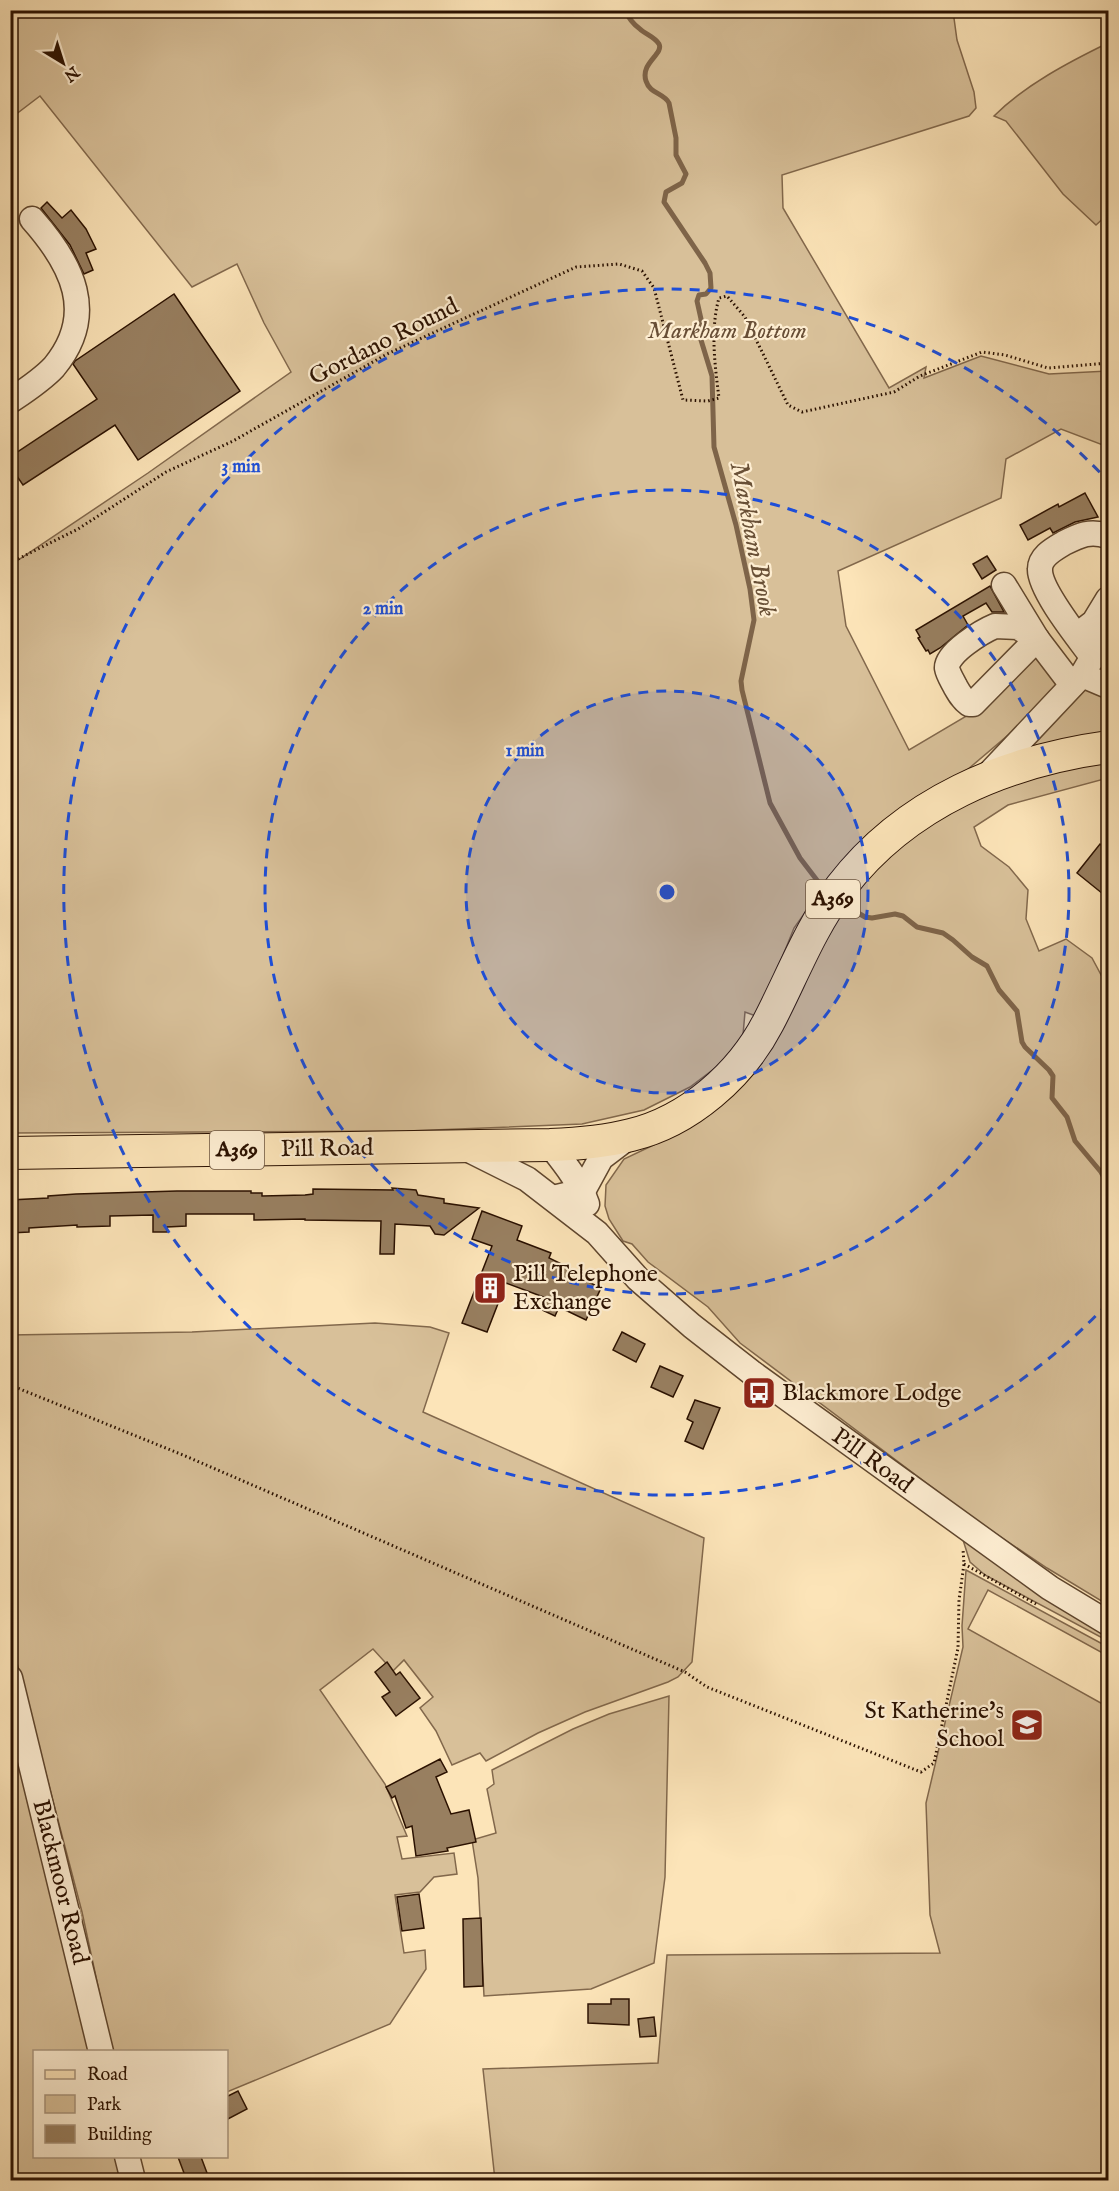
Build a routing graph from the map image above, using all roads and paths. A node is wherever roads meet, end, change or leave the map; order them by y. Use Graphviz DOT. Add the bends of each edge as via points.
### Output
graph roads {
  1 [pos="32,219"];
  2 [pos="1108,363"];
  3 [pos="10,401"];
  4 [pos="1108,536"];
  5 [pos="10,562"];
  6 [pos="1004,585"];
  7 [pos="1108,599"];
  8 [pos="1108,632"];
  9 [pos="1077,635"];
  10 [pos="1082,673"];
  11 [pos="1108,686"];
  12 [pos="1108,747"];
  13 [pos="985,778"];
  14 [pos="632,1135"];
  15 [pos="540,1145"];
  16 [pos="464,1147"];
  17 [pos="10,1153"];
  18 [pos="527,1179"];
  19 [pos="583,1191"];
  20 [pos="553,1198"];
  21 [pos="597,1233"];
  22 [pos="10,1385"];
  23 [pos="964,1564"];
  24 [pos="1108,1623"];
  25 [pos="10,1678"];
  26 [pos="101,2050"];
  27 [pos="127,2158"];
  28 [pos="133,2181"];
  1 -- 3 [label="street" via="55,246 74,283 76,326 66,351 52,368"];
  2 -- 5 [label="path, Gordano Round" via="1048,369 982,352 920,376 894,392 802,412 788,405 745,317 727,296 719,298 716,308 714,356 720,398 683,400 654,288 642,271 619,264 576,267 387,354 233,441 166,471 78,529"];
  4 -- 9 [label="street" via="1084,533 1052,550 1042,560 1043,583"];
  6 -- 10 [label="street" via="1037,639"];
  7 -- 9 [label="street" via="1094,622"];
  8 -- 10 [label="street"];
  9 -- 10 [label="street"];
  10 -- 11 [label="street"];
  10 -- 13 [label="street"];
  12 -- 13 [label="main road, A369" via="1049,757"];
  13 -- 14 [label="main road, A369" via="934,804 875,849 841,886 817,924 750,1054 688,1110"];
  14 -- 15 [label="main road, A369"];
  14 -- 19 [label="street" via="601,1158"];
  15 -- 16 [label="main road, A369"];
  15 -- 18 [label="street" via="526,1167"];
  15 -- 19 [label="street, Pill Road" via="570,1171"];
  16 -- 17 [label="main road, Pill Road / A369"];
  16 -- 18 [label="street, Pill Road"];
  18 -- 20 [label="street, Pill Road"];
  19 -- 20 [label="street"];
  19 -- 21 [label="street, Pill Road"];
  20 -- 21 [label="street, Pill Road"];
  21 -- 24 [label="street, Pill Road" via="638,1279 751,1372 1041,1582"];
  22 -- 23 [label="path" via="183,1455 685,1672 707,1687 921,1772 934,1763 958,1648"];
  25 -- 26 [label="street, Blackmoor Road"];
  27 -- 28 [label="street"];
}
